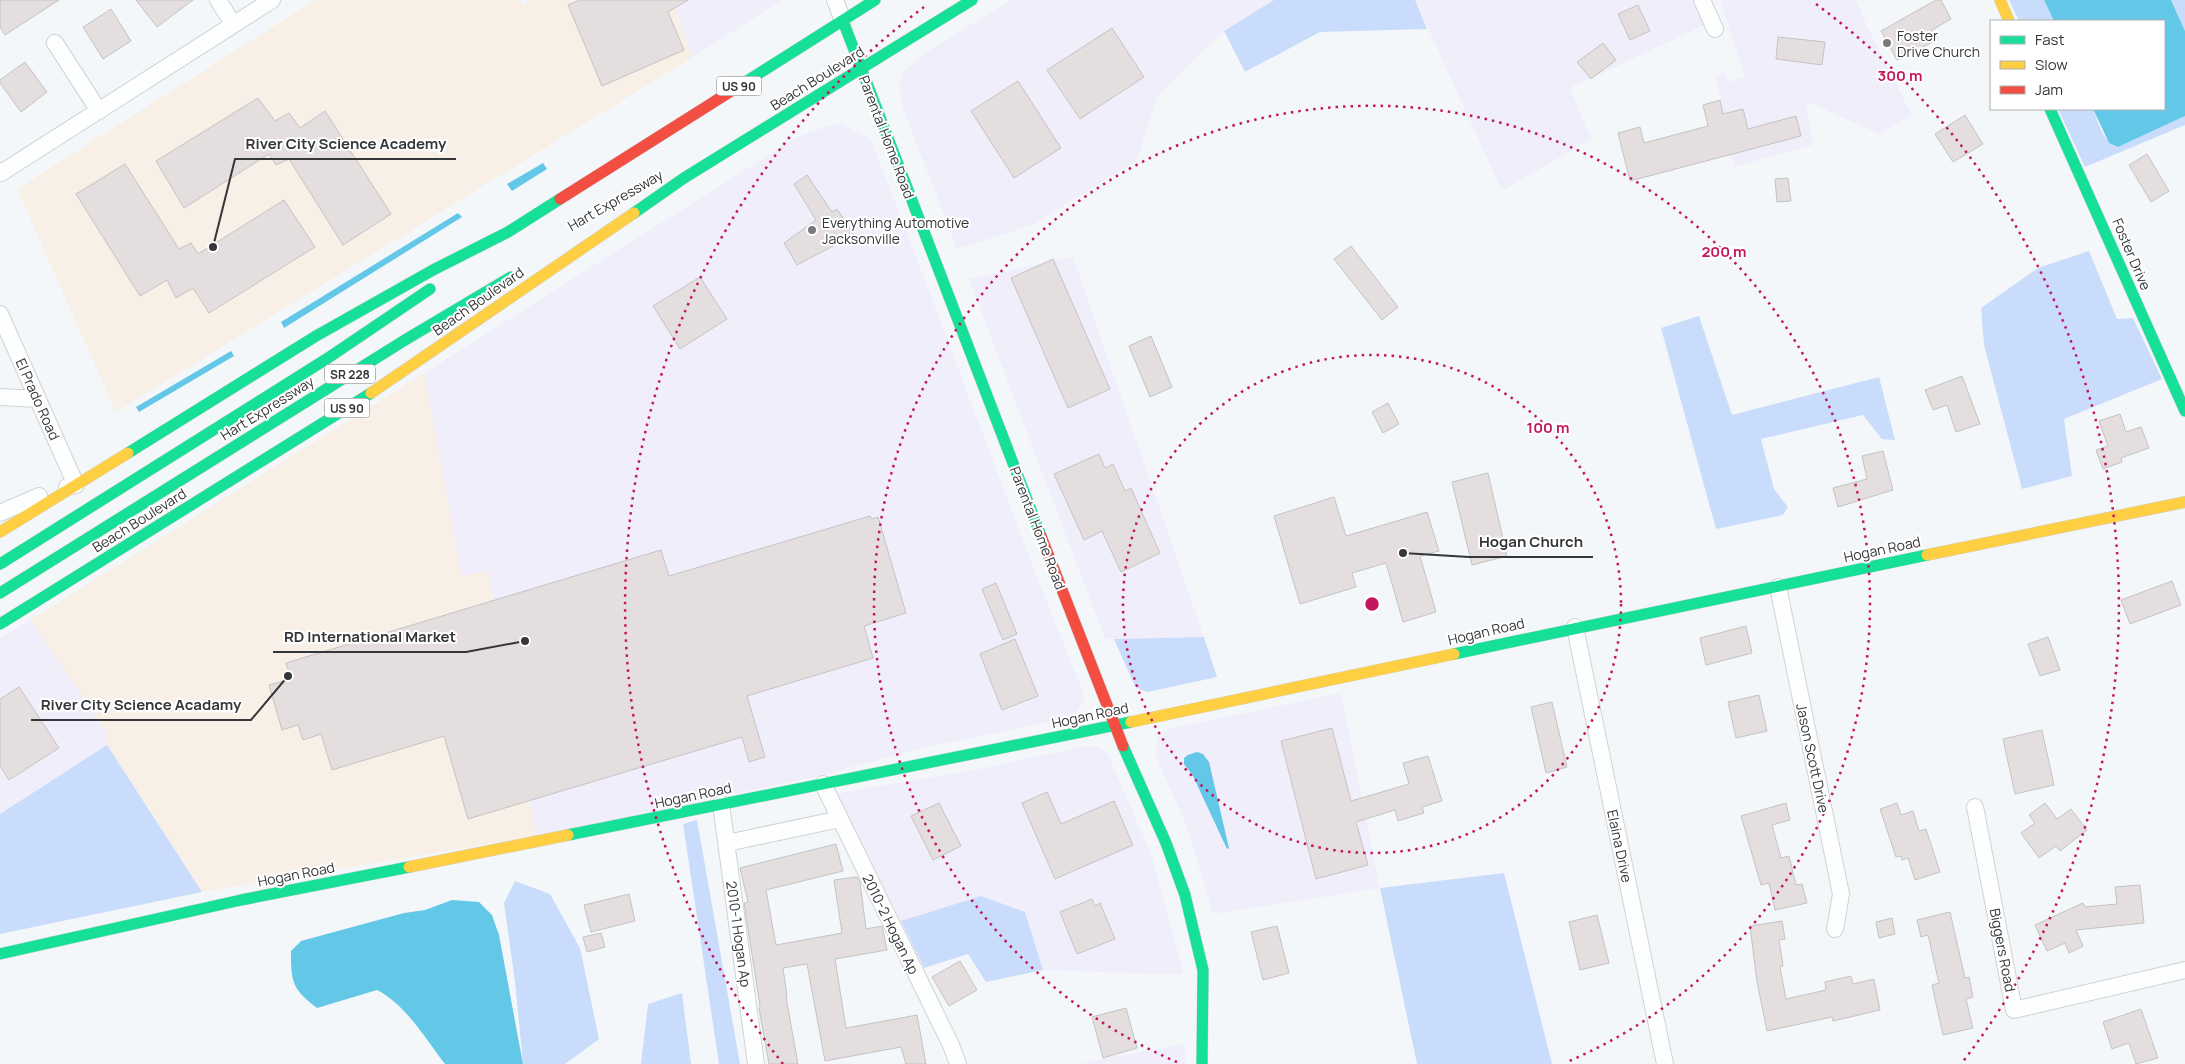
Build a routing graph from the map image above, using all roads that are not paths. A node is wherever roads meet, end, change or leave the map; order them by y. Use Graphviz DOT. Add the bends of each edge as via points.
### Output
graph roads {
  1 [pos="218,0"];
  2 [pos="272,0"];
  3 [pos="835,0"];
  4 [pos="876,0"];
  5 [pos="972,0"];
  6 [pos="1702,0"];
  7 [pos="2000,0"];
  8 [pos="2009,20"];
  9 [pos="843,21"];
  10 [pos="233,24"];
  11 [pos="1715,28"];
  12 [pos="55,43"];
  13 [pos="861,69"];
  14 [pos="2050,110"];
  15 [pos="99,111"];
  16 [pos="0,171"];
  17 [pos="684,178"];
  18 [pos="508,232"];
  19 [pos="559,250"];
  20 [pos="517,274"];
  21 [pos="0,314"];
  22 [pos="0,398"];
  23 [pos="37,399"];
  24 [pos="2185,412"];
  25 [pos="76,485"];
  26 [pos="2185,502"];
  27 [pos="0,513"];
  28 [pos="0,532"];
  29 [pos="4,561"];
  30 [pos="1778,587"];
  31 [pos="0,593"];
  32 [pos="0,624"];
  33 [pos="1575,627"];
  34 [pos="1114,725"];
  35 [pos="823,784"];
  36 [pos="721,804"];
  37 [pos="1975,807"];
  38 [pos="840,819"];
  39 [pos="727,843"];
  40 [pos="1835,929"];
  41 [pos="0,954"];
  42 [pos="2185,970"];
  43 [pos="756,1064"];
  44 [pos="958,1064"];
  45 [pos="1202,1064"];
  46 [pos="1665,1064"];
  1 -- 10 [label="street"];
  2 -- 10 [label="street"];
  3 -- 9 [label="street, Parental Home Road"];
  4 -- 9 [label="main road, US 90"];
  5 -- 13 [label="main road, Beach Boulevard / US 90"];
  6 -- 11 [label="street"];
  7 -- 8 [label="main road"];
  9 -- 13 [label="main road, Parental Home Road"];
  9 -- 18 [label="main road, US 90"];
  10 -- 15 [label="street"];
  12 -- 15 [label="street"];
  13 -- 17 [label="main road, Beach Boulevard / US 90"];
  13 -- 34 [label="main road, Parental Home Road"];
  14 -- 24 [label="main road, Foster Drive"];
  15 -- 16 [label="street"];
  17 -- 19 [label="main road, Hart Expressway"];
  17 -- 32 [label="main road, Beach Boulevard / US 90" via="391,380"];
  18 -- 25 [label="main road, US 90" via="316,336"];
  18 -- 29 [label="main road, Hart Expressway / SR 228" via="344,348"];
  20 -- 31 [label="main road, Hart Expressway / SR 228" via="396,345"];
  21 -- 23 [label="street, El Prado Road"];
  22 -- 23 [label="street"];
  23 -- 25 [label="street, El Prado Road"];
  25 -- 27 [label="street"];
  25 -- 28 [label="main road, US 90"];
  26 -- 30 [label="main road, Hogan Road"];
  30 -- 33 [label="main road, Hogan Road"];
  30 -- 40 [label="street, Jason Scott Drive" via="1841,894"];
  33 -- 34 [label="main road, Hogan Road"];
  33 -- 46 [label="street, Elaina Drive"];
  34 -- 35 [label="main road, Hogan Road"];
  34 -- 45 [label="main road, Parental Home Road" via="1166,843 1197,939 1203,970"];
  35 -- 36 [label="main road, Hogan Road"];
  35 -- 38 [label="street, 2010-2 Hogan Ap"];
  36 -- 39 [label="street, 2010-1 Hogan Ap"];
  36 -- 41 [label="main road, Hogan Road" via="240,900"];
  37 -- 42 [label="street, Biggers Road" via="2014,1010"];
  38 -- 39 [label="street"];
  38 -- 44 [label="street, 2010-2 Hogan Ap"];
  39 -- 43 [label="street, 2010-1 Hogan Ap"];
}
